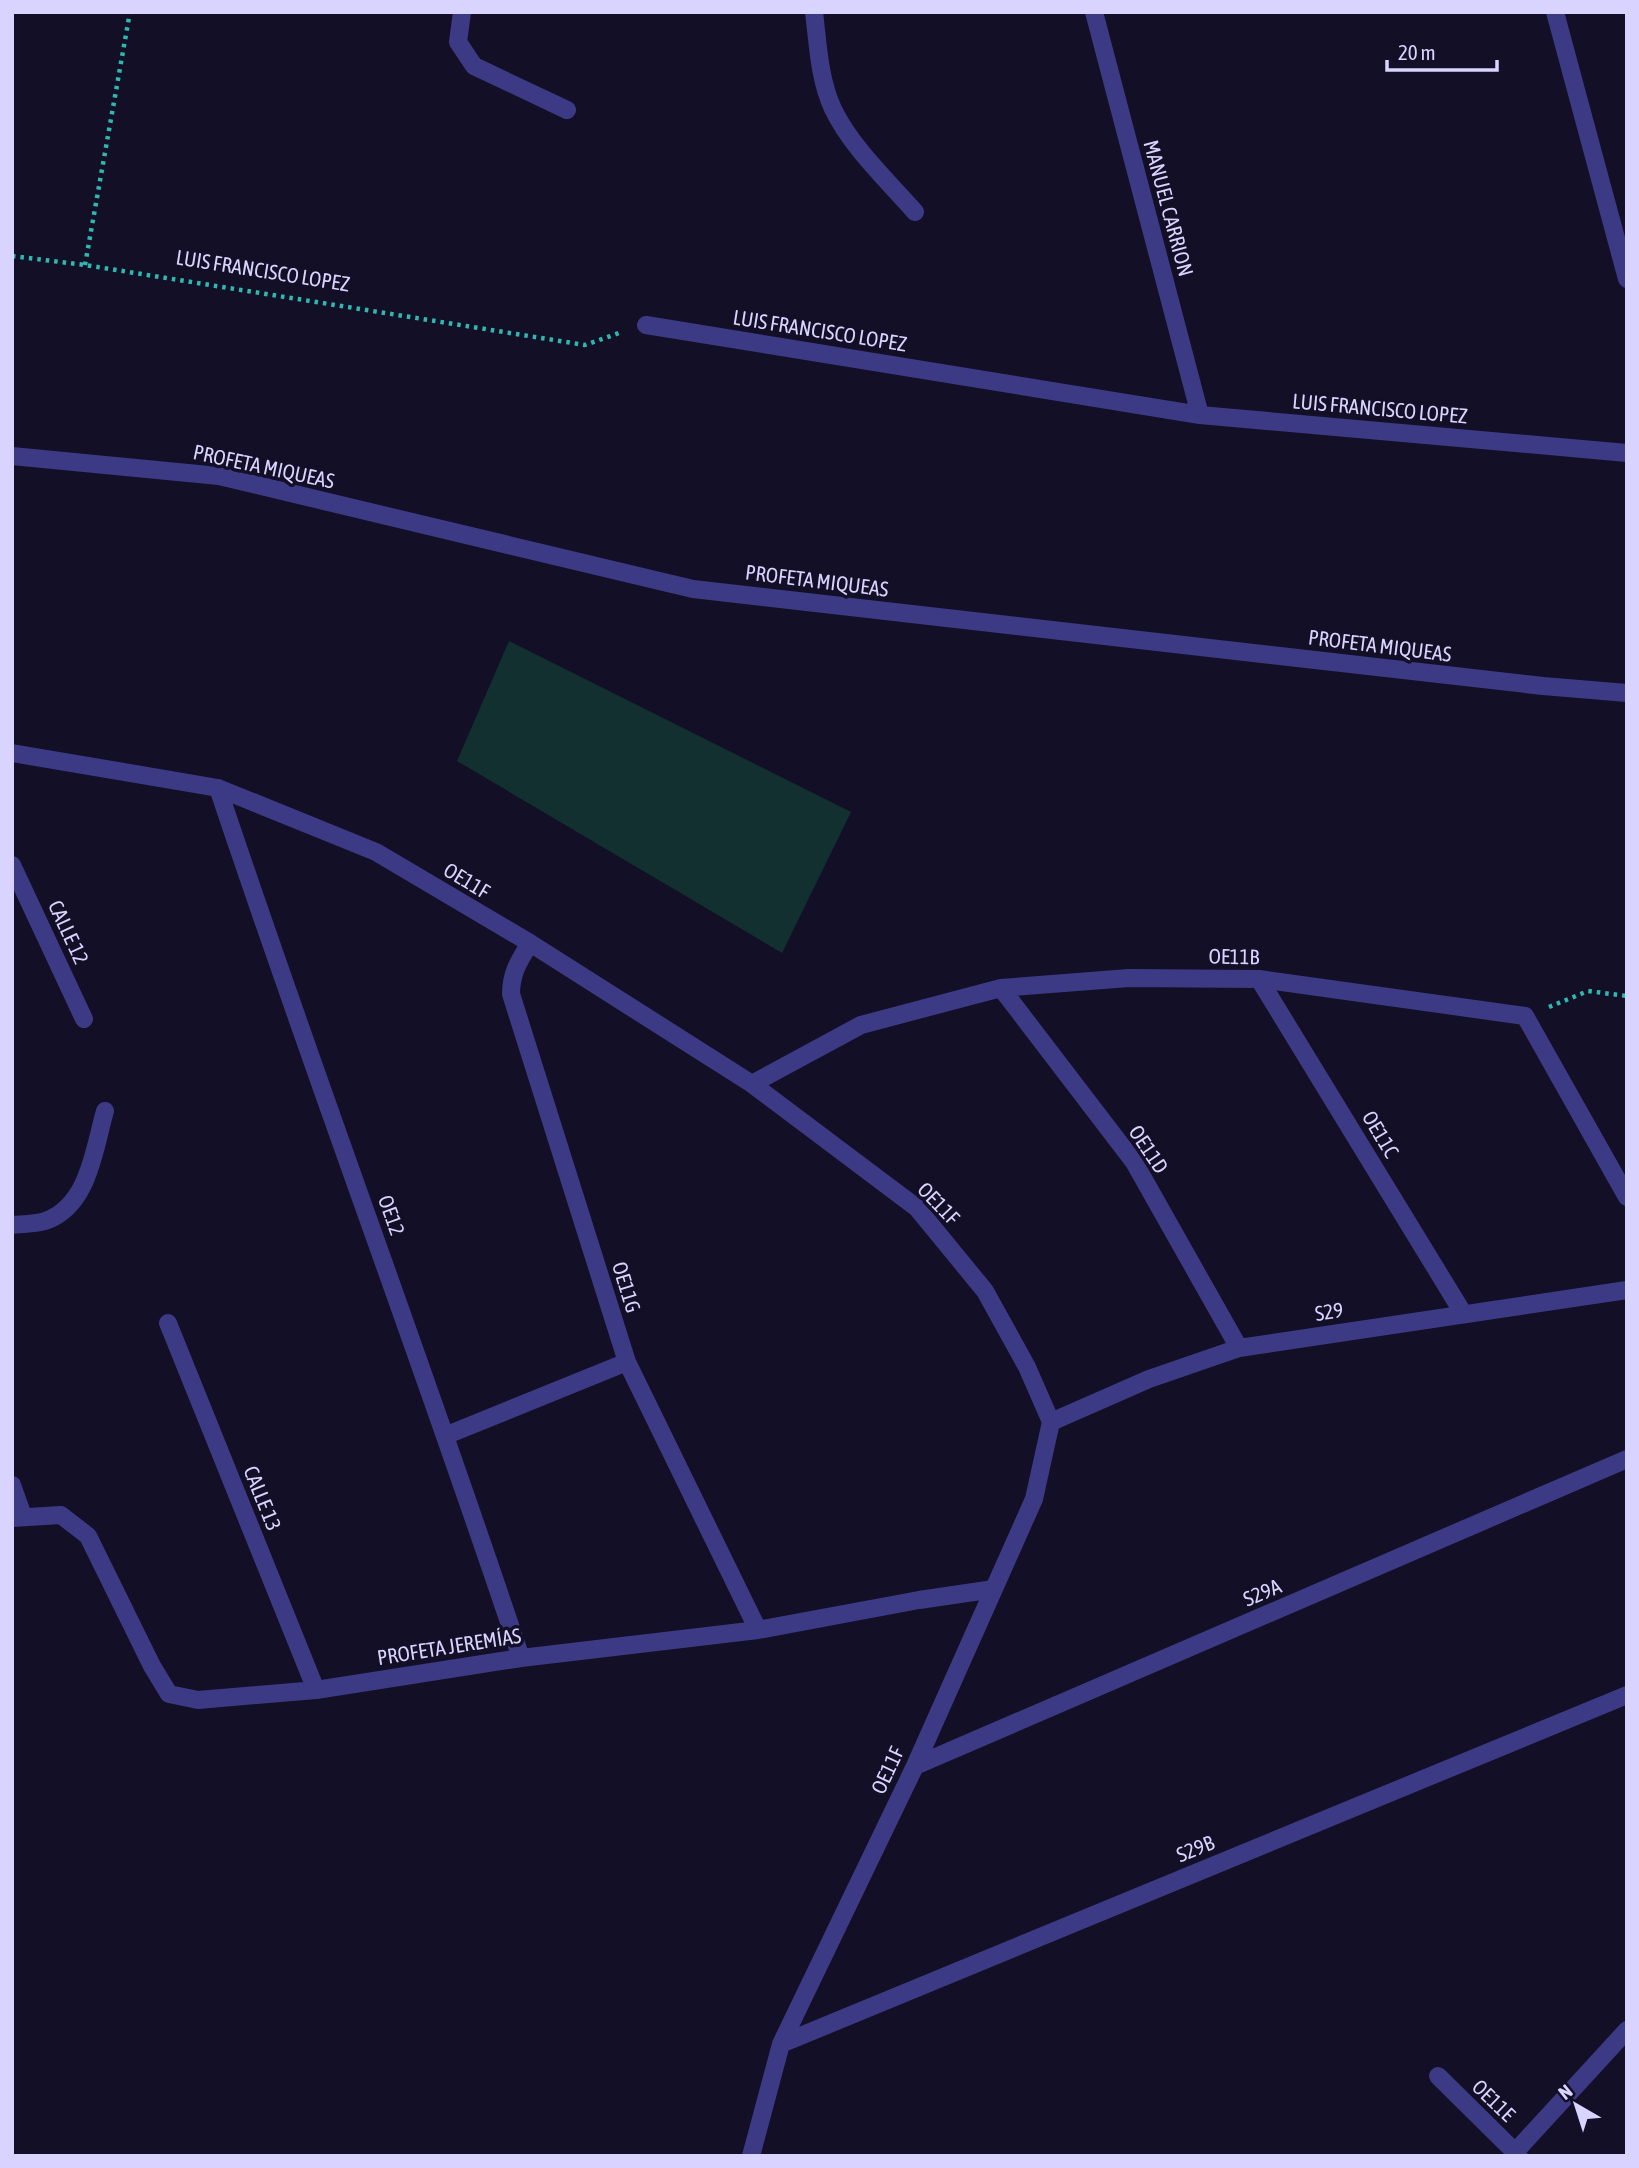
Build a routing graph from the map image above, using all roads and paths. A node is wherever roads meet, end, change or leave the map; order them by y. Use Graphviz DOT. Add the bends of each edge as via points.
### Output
graph roads {
  1 [pos="130,12"];
  2 [pos="462,12"];
  3 [pos="814,12"];
  4 [pos="1094,12"];
  5 [pos="1555,12"];
  6 [pos="567,110"];
  7 [pos="915,212"];
  8 [pos="12,256"];
  9 [pos="86,265"];
  10 [pos="1627,279"];
  11 [pos="646,324"];
  12 [pos="1200,415"];
  13 [pos="1627,453"];
  14 [pos="12,456"];
  15 [pos="1627,693"];
  16 [pos="12,752"];
  17 [pos="218,788"];
  18 [pos="12,865"];
  19 [pos="530,943"];
  20 [pos="1259,979"];
  21 [pos="1001,988"];
  22 [pos="1627,996"];
  23 [pos="1525,1016"];
  24 [pos="84,1019"];
  25 [pos="752,1084"];
  26 [pos="105,1111"];
  27 [pos="1627,1197"];
  28 [pos="12,1225"];
  29 [pos="1627,1290"];
  30 [pos="1463,1313"];
  31 [pos="168,1323"];
  32 [pos="1239,1348"];
  33 [pos="627,1362"];
  34 [pos="1051,1422"];
  35 [pos="447,1435"];
  36 [pos="1627,1460"];
  37 [pos="12,1485"];
  38 [pos="18,1517"];
  39 [pos="993,1589"];
  40 [pos="758,1630"];
  41 [pos="521,1658"];
  42 [pos="316,1690"];
  43 [pos="1627,1695"];
  44 [pos="915,1766"];
  45 [pos="1627,2030"];
  46 [pos="781,2044"];
  47 [pos="1438,2076"];
  48 [pos="1517,2154"];
  49 [pos="751,2156"];
  1 -- 9 [label="path"];
  2 -- 6 [label="street" via="458,43 474,66"];
  3 -- 7 [label="street" via="821,73 832,108 852,140"];
  4 -- 12 [label="street, MANUEL CARRION"];
  5 -- 10 [label="street"];
  8 -- 9 [label="path, LUIS FRANCISCO LOPEZ"];
  9 -- 11 [label="path, LUIS FRANCISCO LOPEZ" via="585,345"];
  11 -- 12 [label="street, LUIS FRANCISCO LOPEZ"];
  12 -- 13 [label="street, LUIS FRANCISCO LOPEZ"];
  14 -- 15 [label="street, PROFETA MIQUEAS" via="219,476 693,589"];
  16 -- 17 [label="street, OE11F"];
  17 -- 19 [label="street, OE11F" via="376,852"];
  17 -- 35 [label="street, OE12" via="274,957"];
  18 -- 24 [label="street, CALLE 12"];
  19 -- 25 [label="street, OE11F"];
  19 -- 33 [label="street, OE11G" via="511,978 512,994"];
  20 -- 21 [label="street, OE11B" via="1129,978"];
  20 -- 23 [label="street, OE11B"];
  20 -- 30 [label="street, OE11C"];
  21 -- 25 [label="street, OE11B" via="861,1025"];
  21 -- 32 [label="street, OE11D" via="1134,1162"];
  22 -- 23 [label="path" via="1588,992"];
  23 -- 27 [label="street"];
  25 -- 34 [label="street, OE11F" via="917,1208 985,1291"];
  26 -- 28 [label="street" via="86,1182 78,1194 44,1221"];
  29 -- 30 [label="street, S29"];
  30 -- 32 [label="street, S29"];
  31 -- 42 [label="street, CALLE 13"];
  32 -- 34 [label="street, S29" via="1149,1378"];
  33 -- 35 [label="street"];
  33 -- 40 [label="street, OE11G"];
  34 -- 39 [label="street, OE11F" via="1034,1499"];
  35 -- 41 [label="street, OE12"];
  36 -- 44 [label="street, S29A"];
  37 -- 38 [label="street"];
  38 -- 42 [label="street, PROFETA JEREMÍAS" via="61,1514 88,1536 169,1693 198,1700"];
  39 -- 40 [label="street, PROFETA JEREMÍAS"];
  39 -- 44 [label="street, OE11F"];
  40 -- 41 [label="street, PROFETA JEREMÍAS"];
  41 -- 42 [label="street, PROFETA JEREMÍAS"];
  43 -- 46 [label="street, S29B"];
  44 -- 46 [label="street, OE11F"];
  45 -- 48 [label="street"];
  46 -- 49 [label="street, OE11F"];
  47 -- 48 [label="street, OE11E"];
}
